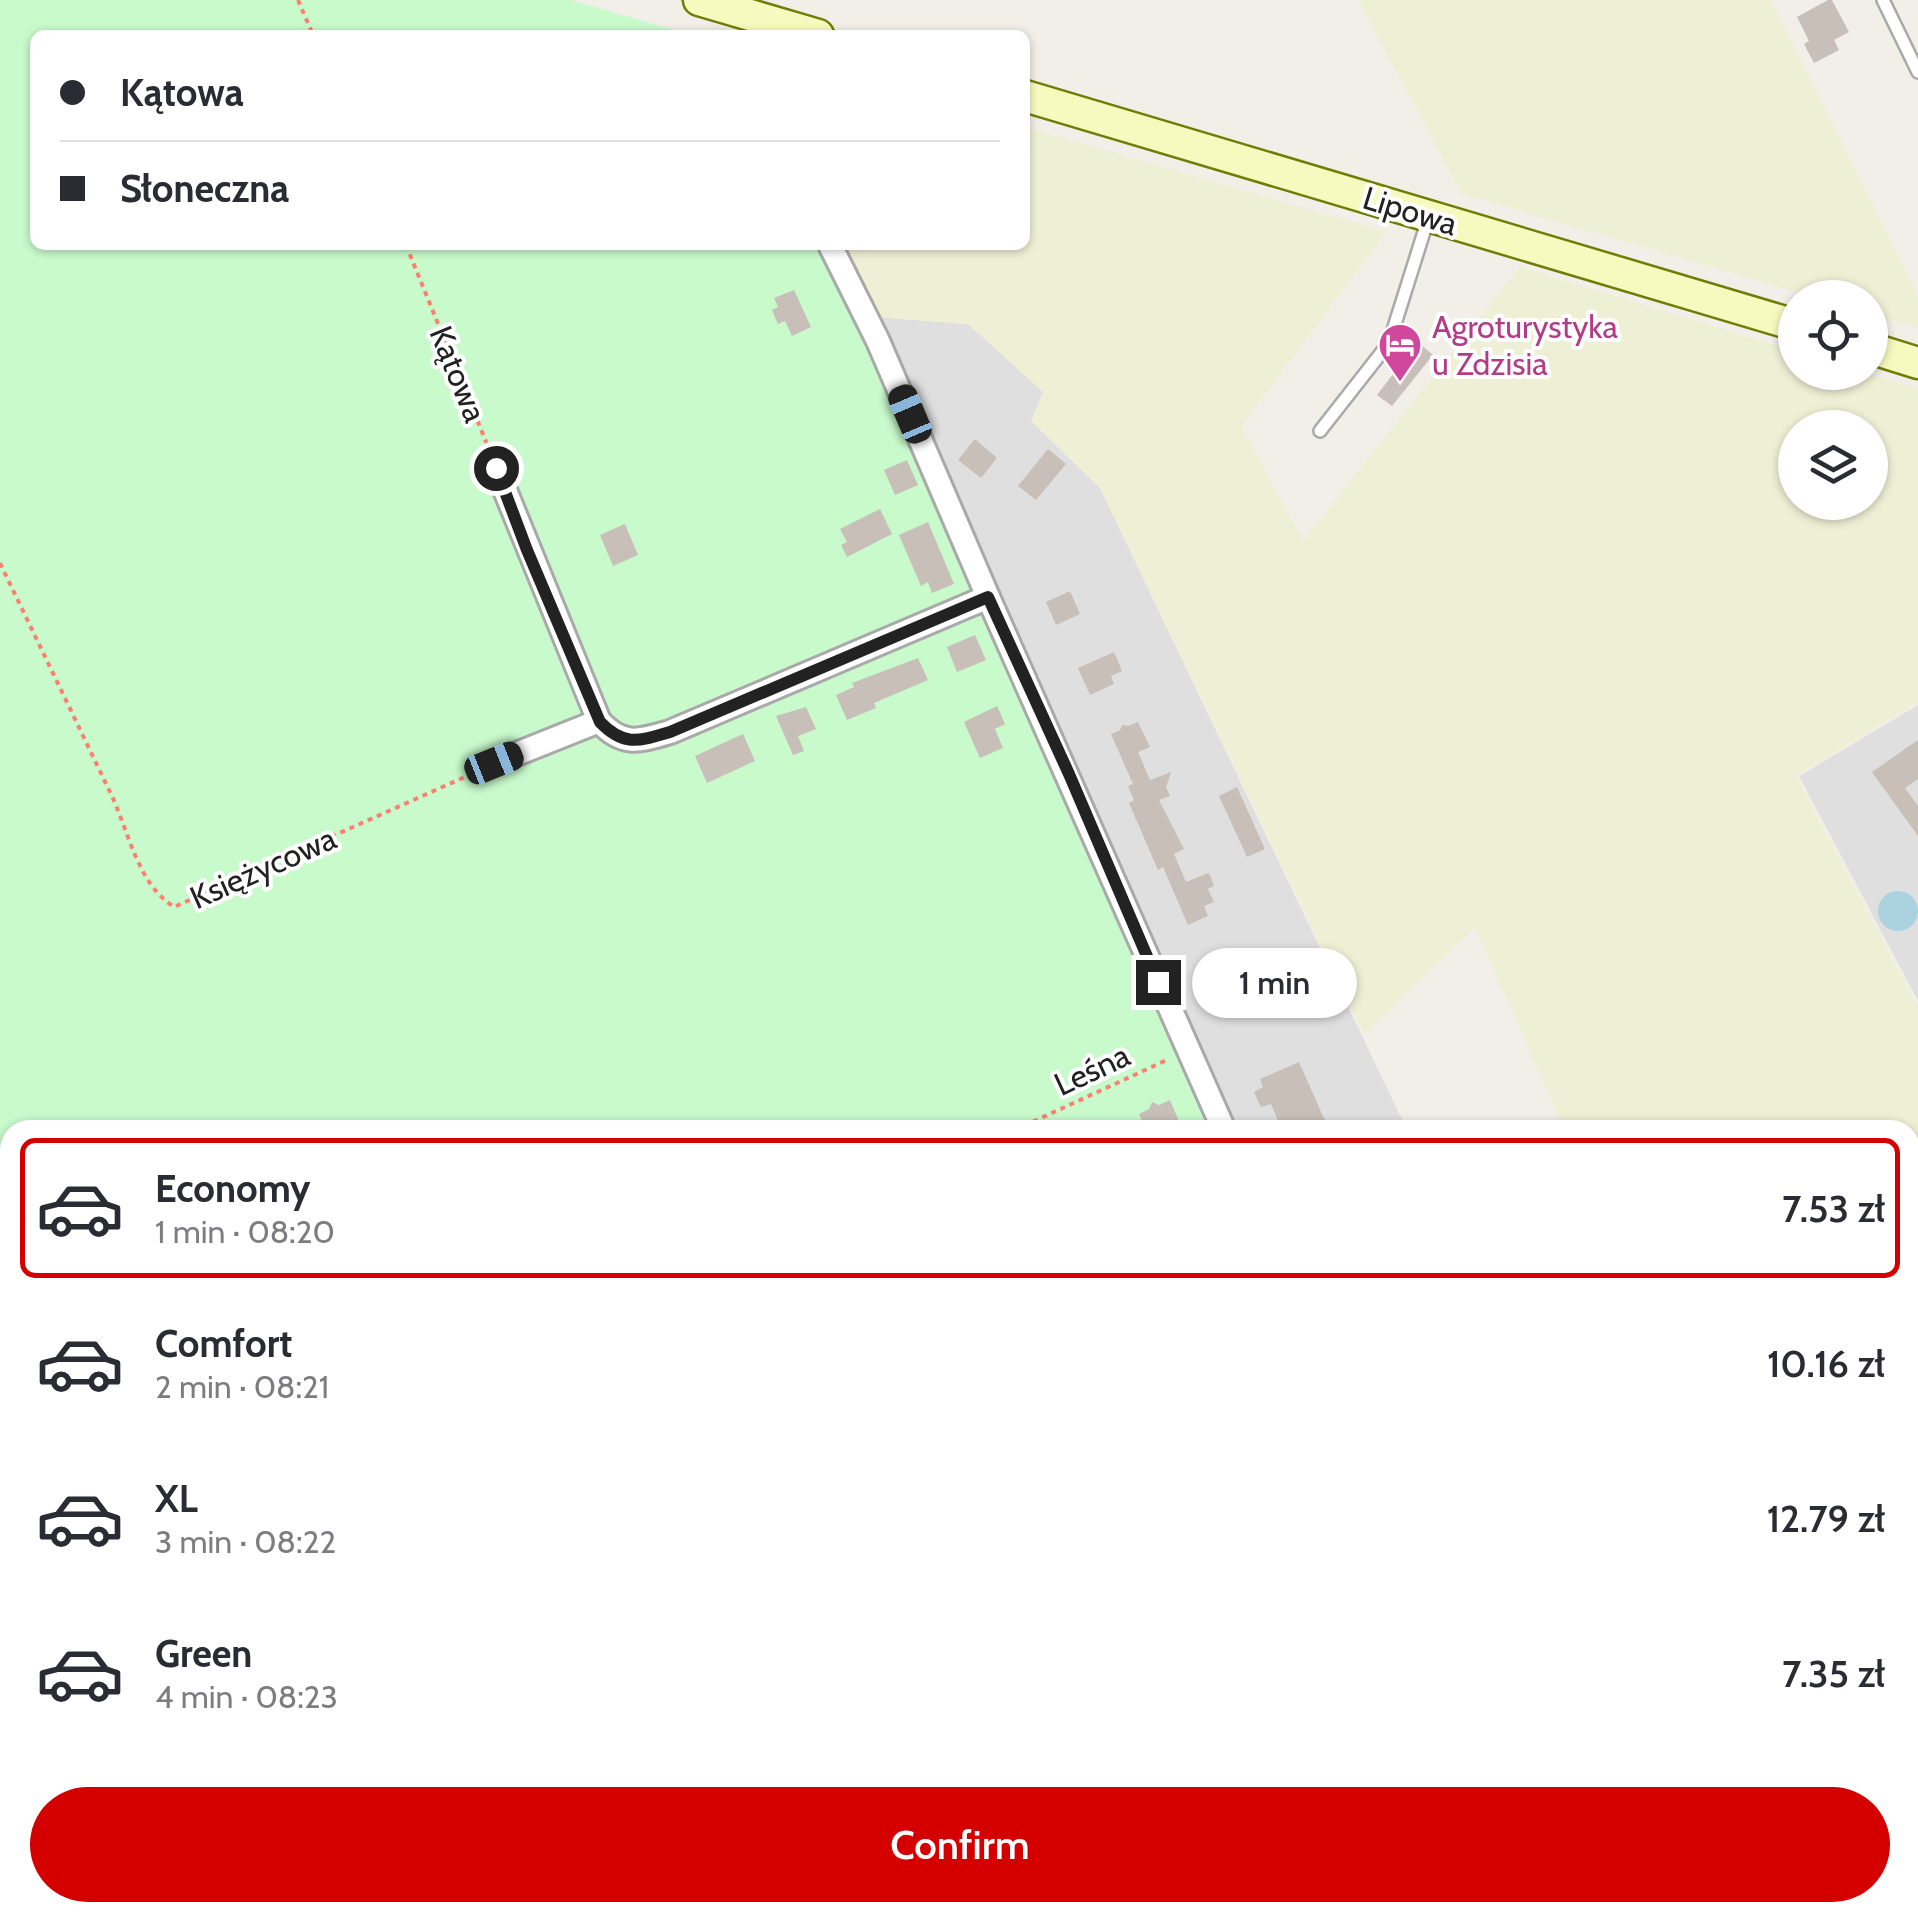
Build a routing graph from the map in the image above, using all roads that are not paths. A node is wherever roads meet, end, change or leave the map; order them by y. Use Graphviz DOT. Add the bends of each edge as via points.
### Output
graph roads {
  1 [pos="699,0"];
  2 [pos="1883,0"];
  3 [pos="743,24"];
  4 [pos="784,30"];
  5 [pos="1918,72"];
  6 [pos="1030,97"];
  7 [pos="1429,216"];
  8 [pos="833,250"];
  9 [pos="1778,320"];
  10 [pos="1888,353"];
  11 [pos="1918,362"];
  12 [pos="1320,432"];
  13 [pos="496,468"];
  14 [pos="988,597"];
  15 [pos="600,722"];
  16 [pos="494,763"];
  17 [pos="1219,1120"];
  1 -- 3 [label="main road"];
  2 -- 5 [label="lane"];
  3 -- 4 [label="main road"];
  6 -- 7 [label="main road, Lipowa"];
  7 -- 9 [label="main road, Lipowa"];
  7 -- 12 [label="lane" via="1390,343"];
  8 -- 14 [label="street"];
  10 -- 11 [label="main road"];
  13 -- 15 [label="street"];
  14 -- 15 [label="street" via="670,732 624,740"];
  14 -- 17 [label="street"];
  15 -- 16 [label="street"];
}
